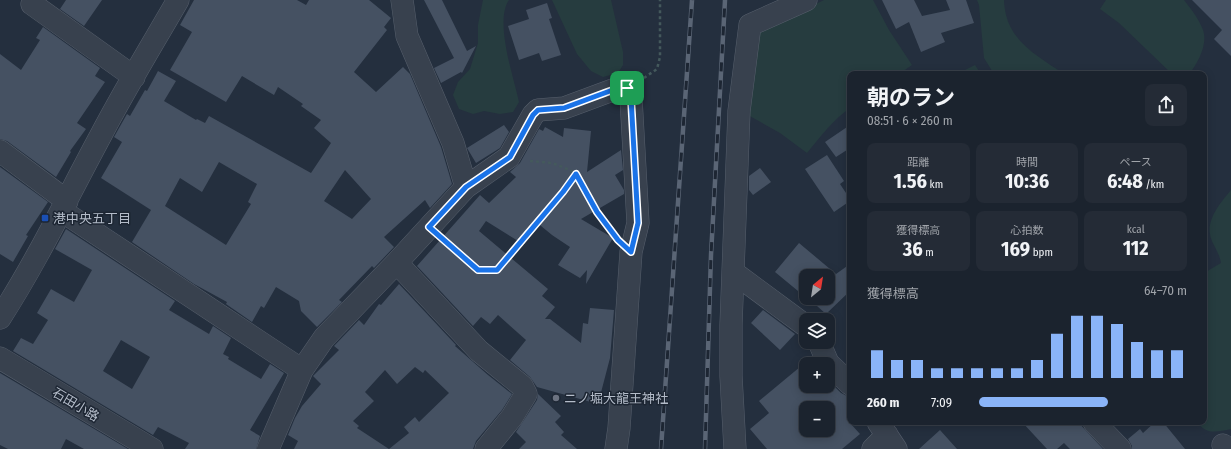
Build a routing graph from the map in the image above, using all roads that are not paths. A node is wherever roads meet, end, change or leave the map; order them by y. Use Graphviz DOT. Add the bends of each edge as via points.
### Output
graph roads {
  1 [pos="178,0"];
  2 [pos="402,0"];
  3 [pos="806,0"];
  4 [pos="32,4"];
  5 [pos="134,77"];
  6 [pos="0,152"];
  7 [pos="466,187"];
  8 [pos="65,206"];
  9 [pos="397,263"];
  10 [pos="733,272"];
  11 [pos="0,318"];
  12 [pos="799,321"];
  13 [pos="822,349"];
  14 [pos="0,358"];
  15 [pos="302,370"];
  16 [pos="847,381"];
  17 [pos="1097,425"];
  18 [pos="152,449"];
  19 [pos="268,449"];
  20 [pos="486,449"];
  21 [pos="616,449"];
  22 [pos="735,449"];
  23 [pos="1120,449"];
  1 -- 5 [label="street"];
  2 -- 7 [label="street" via="407,36 452,142"];
  3 -- 10 [label="street" via="750,25 739,111"];
  4 -- 5 [label="street"];
  5 -- 8 [label="street" via="101,134"];
  6 -- 8 [label="street"];
  7 -- 9 [label="street"];
  7 -- 21 [label="street" via="510,157 538,110 564,108 618,88 627,88 631,98 638,223 631,252"];
  8 -- 11 [label="street"];
  8 -- 15 [label="street"];
  9 -- 15 [label="street" via="324,338"];
  9 -- 20 [label="street" via="479,350 522,386 526,394 512,417"];
  10 -- 12 [label="street"];
  10 -- 22 [label="street" via="731,376"];
  13 -- 16 [label="street" via="828,363"];
  14 -- 18 [label="street, 石田小路"];
  15 -- 19 [label="street"];
  17 -- 23 [label="street"];
}
